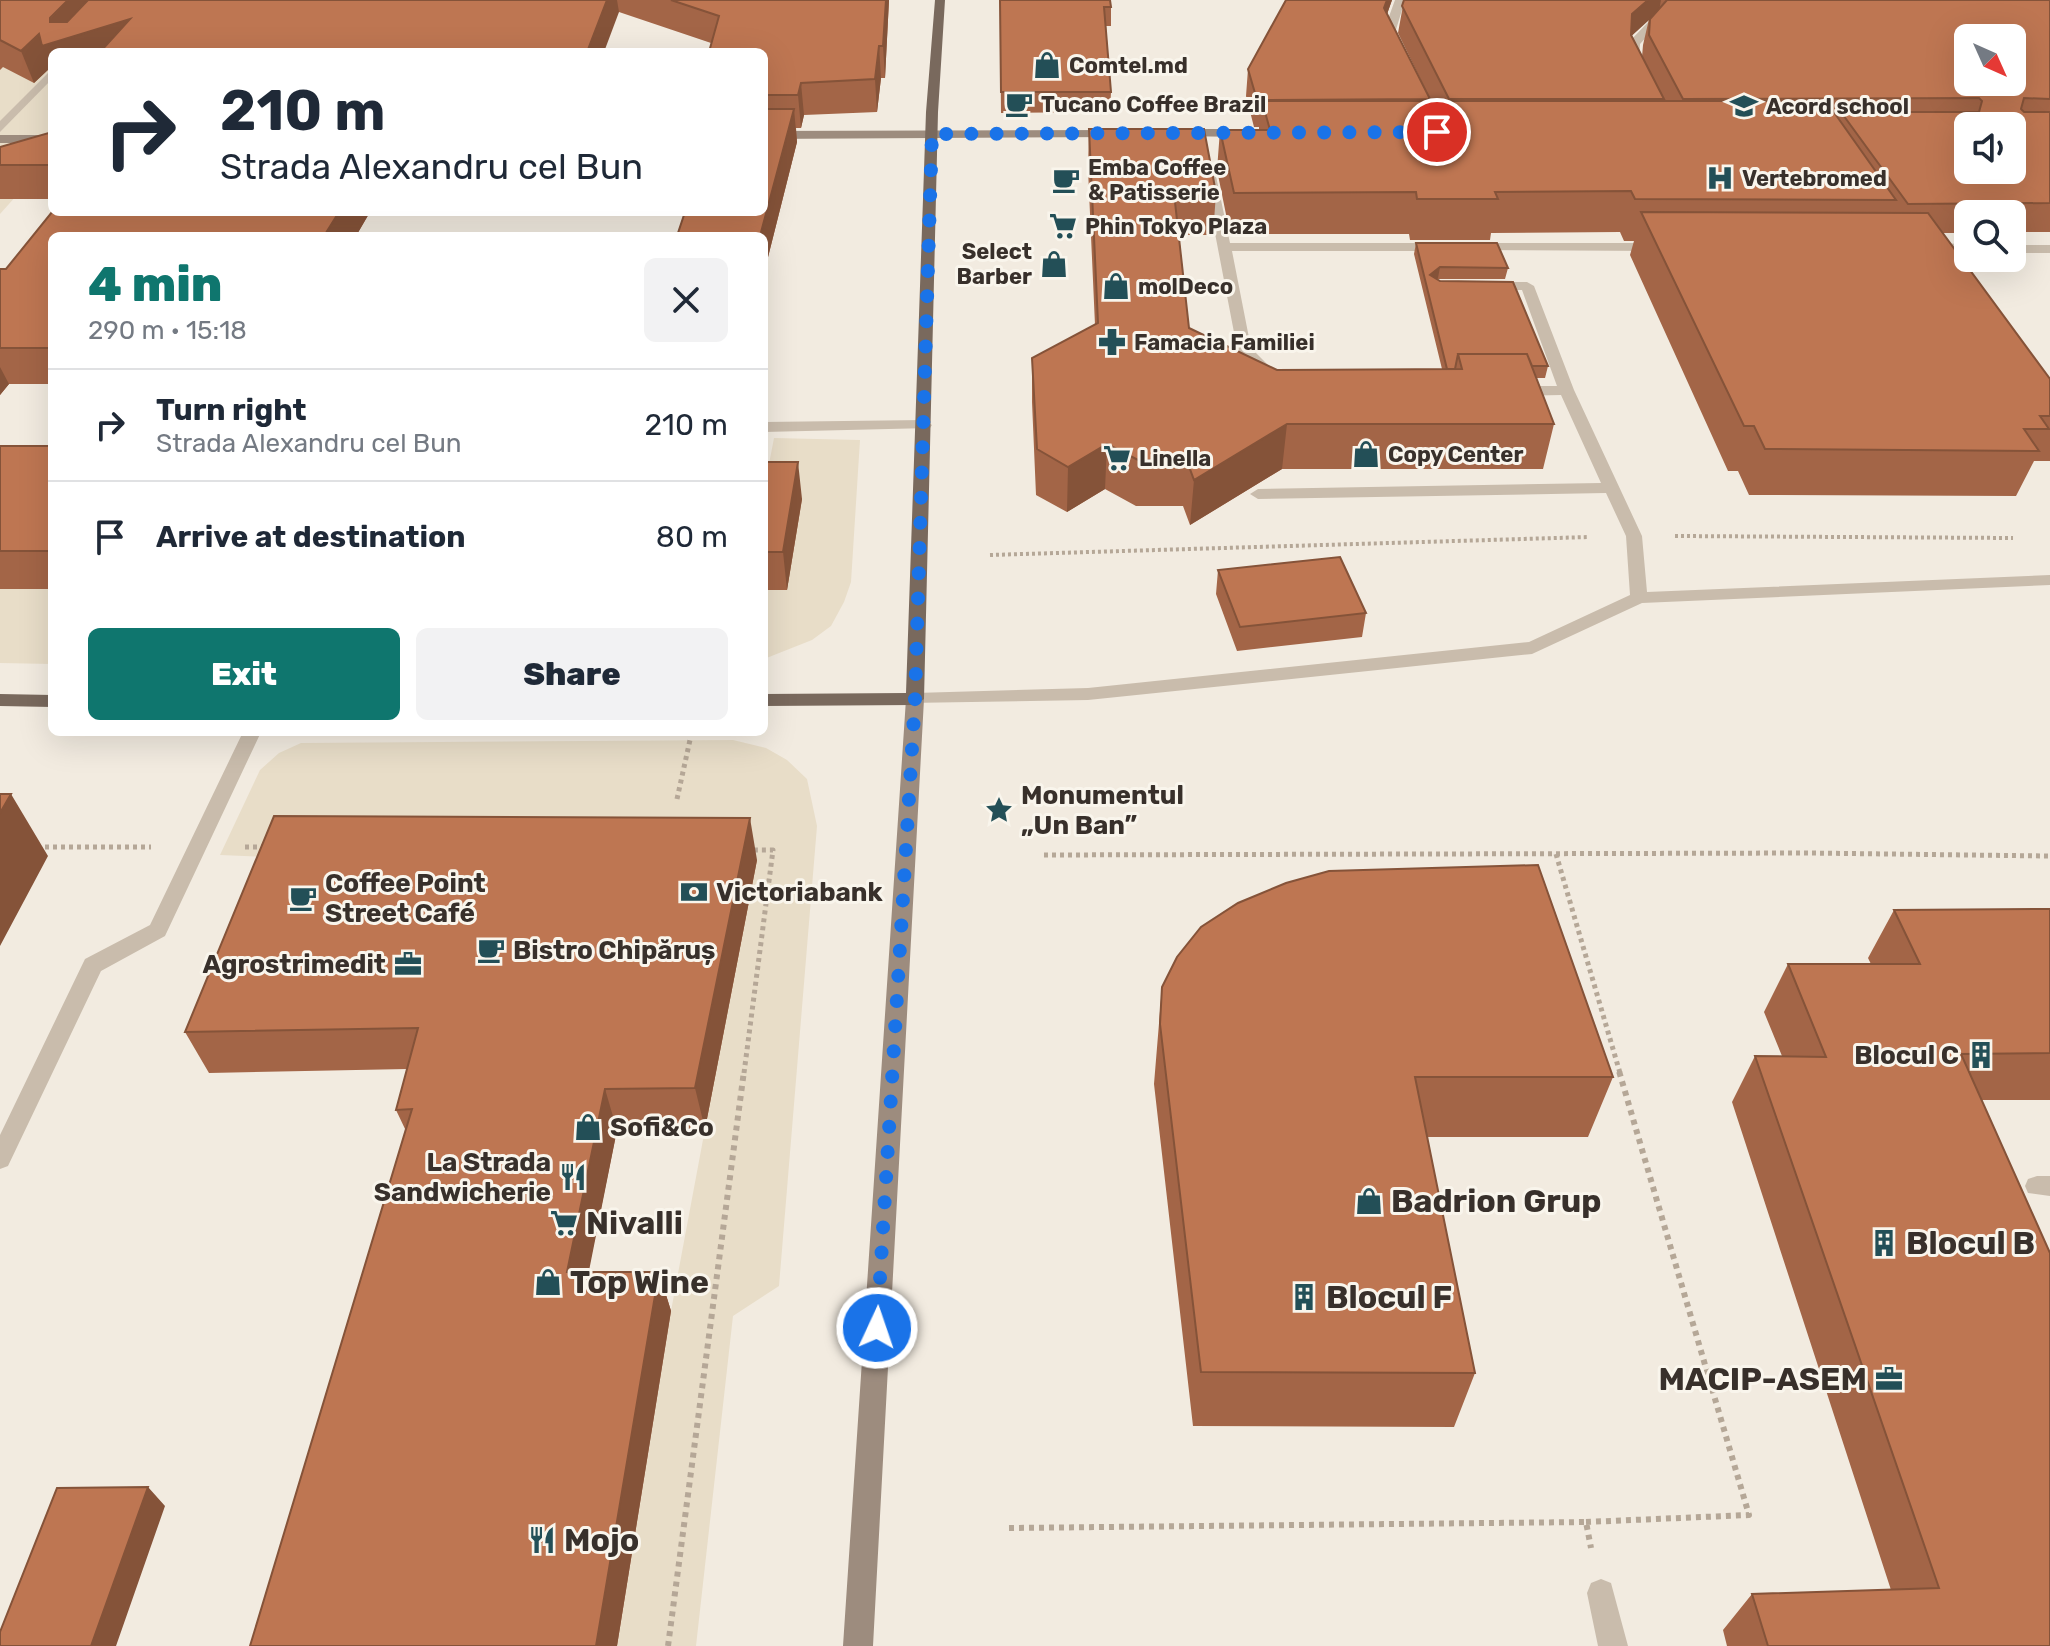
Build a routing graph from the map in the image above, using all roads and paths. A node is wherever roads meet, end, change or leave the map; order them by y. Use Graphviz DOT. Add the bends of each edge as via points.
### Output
graph roads {
  1 [pos="940,0"];
  2 [pos="1400,0"];
  3 [pos="1659,17"];
  4 [pos="1402,61"];
  5 [pos="48,76"];
  6 [pos="1640,76"];
  7 [pos="0,128"];
  8 [pos="1123,133"];
  9 [pos="1169,133"];
  10 [pos="1263,133"];
  11 [pos="932,134"];
  12 [pos="768,135"];
  13 [pos="0,139"];
  14 [pos="48,139"];
  15 [pos="1203,147"];
  16 [pos="1225,247"];
  17 [pos="1448,247"];
  18 [pos="1464,247"];
  19 [pos="1672,247"];
  20 [pos="1910,247"];
  21 [pos="1954,248"];
  22 [pos="2026,249"];
  23 [pos="2050,249"];
  24 [pos="1467,285"];
  25 [pos="1288,382"];
  26 [pos="1566,390"];
  27 [pos="1491,391"];
  28 [pos="924,425"];
  29 [pos="768,427"];
  30 [pos="1611,488"];
  31 [pos="1258,494"];
  32 [pos="1634,536"];
  33 [pos="2019,538"];
  34 [pos="990,555"];
  35 [pos="2050,580"];
  36 [pos="1639,598"];
  37 [pos="915,699"];
  38 [pos="0,700"];
  39 [pos="768,700"];
  40 [pos="48,701"];
  41 [pos="250,736"];
  42 [pos="690,740"];
  43 [pos="677,799"];
  44 [pos="199,846"];
  45 [pos="31,847"];
  46 [pos="271,847"];
  47 [pos="741,850"];
  48 [pos="1556,854"];
  49 [pos="1044,855"];
  50 [pos="2050,856"];
  51 [pos="0,1159"];
  52 [pos="1586,1522"];
  53 [pos="1009,1528"];
  54 [pos="1601,1593"];
  55 [pos="668,1646"];
  56 [pos="858,1646"];
  57 [pos="1613,1646"];
  1 -- 11 [label="main road"];
  2 -- 4 [label="street" via="1389,33"];
  3 -- 6 [label="street" via="1634,43 1633,62"];
  5 -- 7 [label="street"];
  8 -- 11 [label="main road"];
  9 -- 15 [label="main road"];
  10 -- 15 [label="main road"];
  11 -- 12 [label="main road"];
  11 -- 28 [label="main road"];
  13 -- 14 [label="main road"];
  15 -- 16 [label="street"];
  16 -- 17 [label="street"];
  16 -- 25 [label="street" via="1244,348 1265,371"];
  18 -- 19 [label="street"];
  20 -- 21 [label="street"];
  22 -- 23 [label="street"];
  24 -- 26 [label="street" via="1527,286"];
  26 -- 27 [label="street"];
  26 -- 30 [label="street"];
  28 -- 29 [label="street"];
  28 -- 37 [label="main road"];
  30 -- 31 [label="street"];
  30 -- 32 [label="street"];
  32 -- 33 [label="path"];
  32 -- 34 [label="path"];
  32 -- 36 [label="street"];
  35 -- 36 [label="street"];
  36 -- 37 [label="street" via="1532,648 1088,694"];
  37 -- 39 [label="main road"];
  37 -- 56 [label="main road"];
  38 -- 40 [label="main road"];
  41 -- 44 [label="street"];
  42 -- 43 [label="path"];
  44 -- 45 [label="path"];
  44 -- 46 [label="path"];
  44 -- 51 [label="street" via="158,930 93,965"];
  47 -- 55 [label="path" via="773,850"];
  48 -- 49 [label="path"];
  48 -- 50 [label="path"];
  48 -- 52 [label="path" via="1749,1515"];
  52 -- 53 [label="path"];
  52 -- 54 [label="path"];
  54 -- 57 [label="street"];
}
